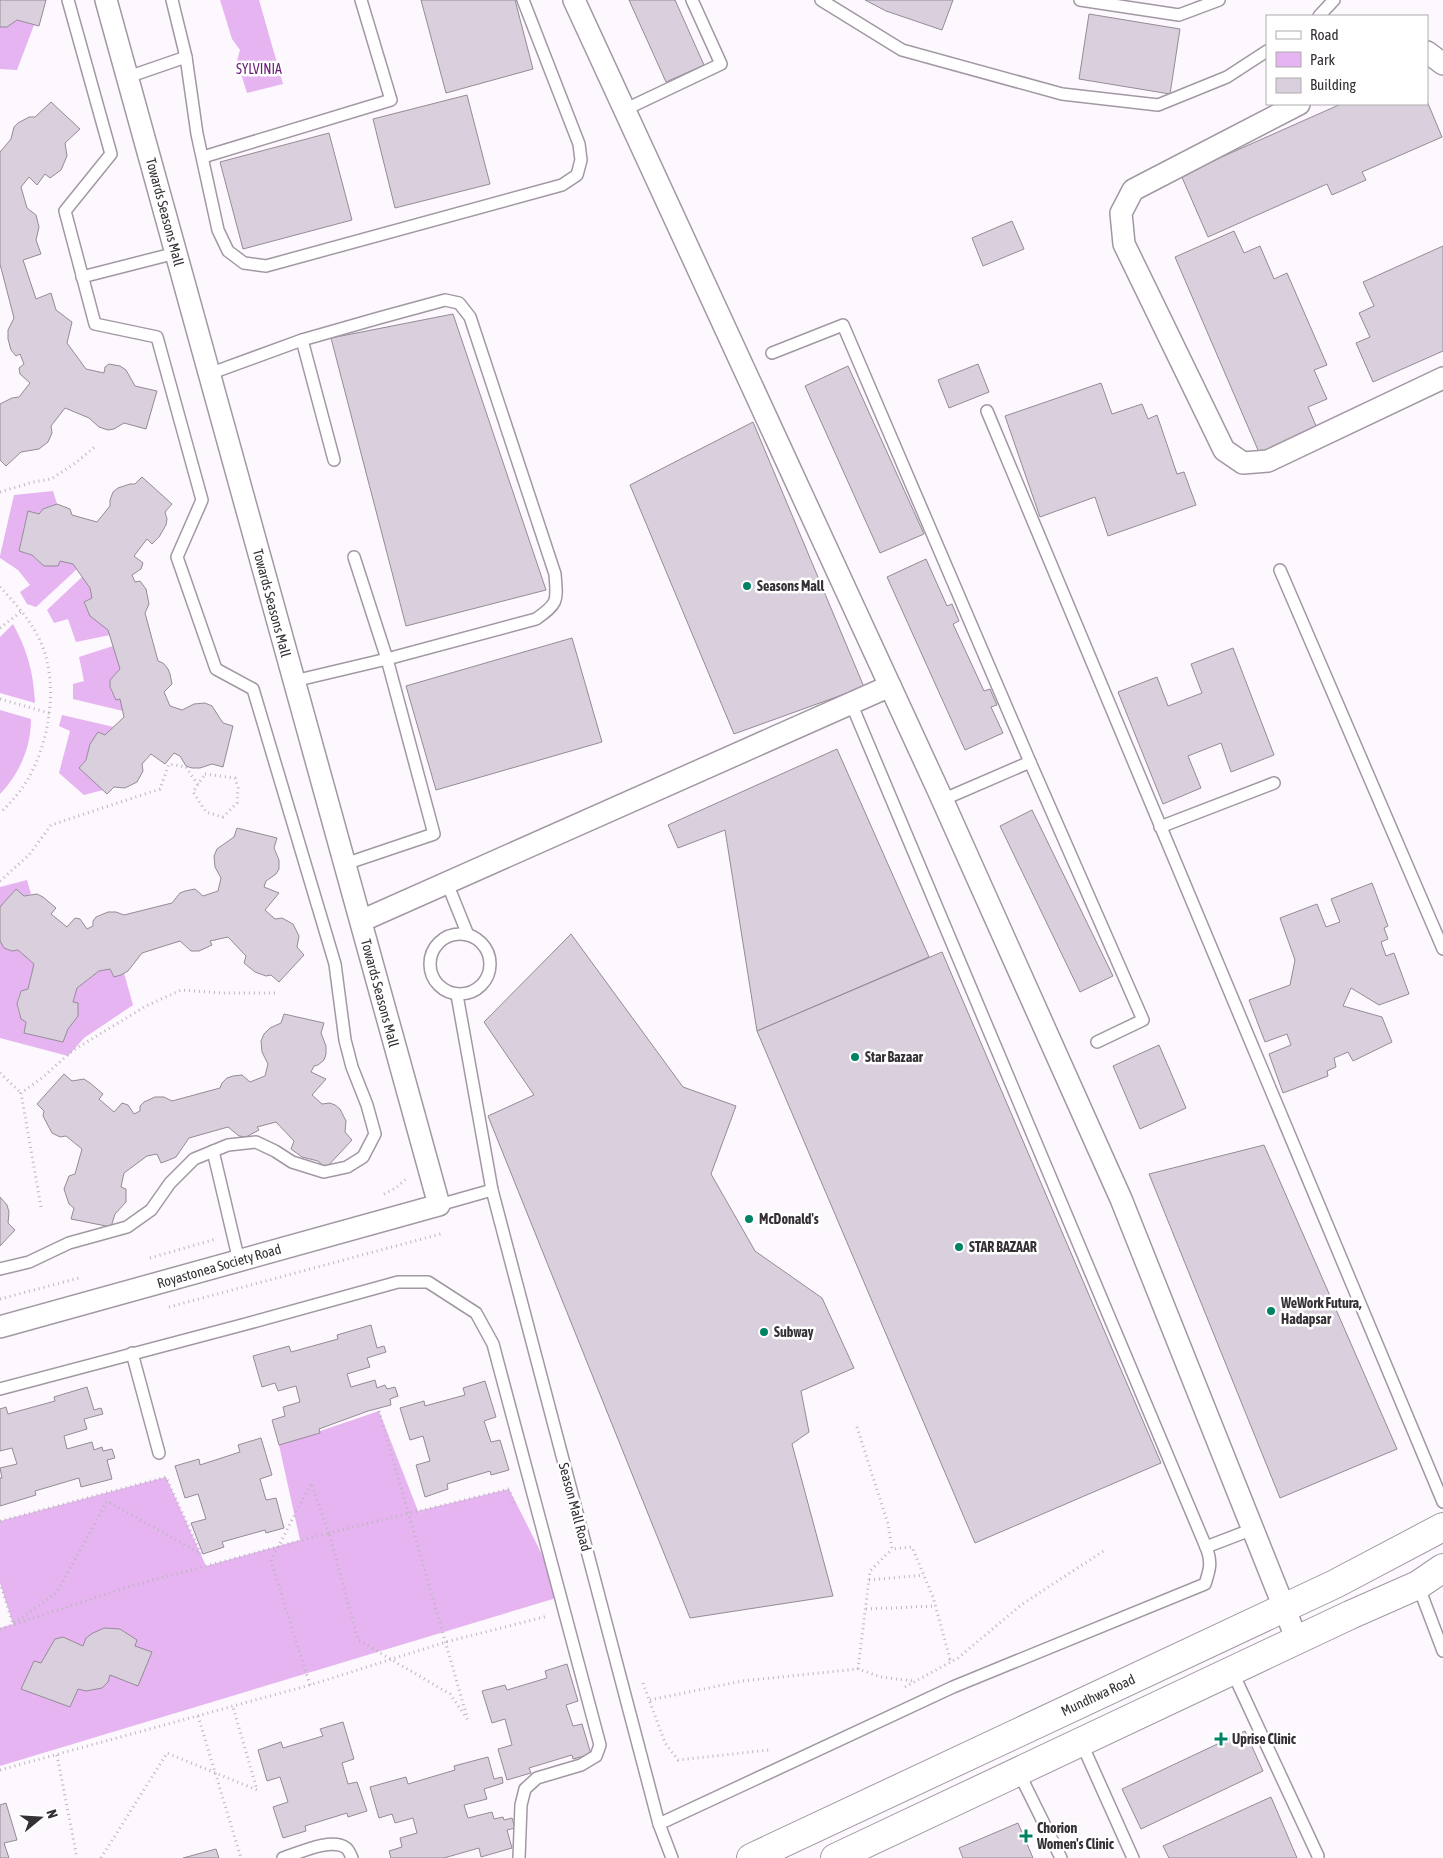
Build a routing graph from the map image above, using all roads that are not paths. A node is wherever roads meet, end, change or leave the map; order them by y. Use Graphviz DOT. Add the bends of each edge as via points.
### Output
graph roads {
  1 [pos="68,0"];
  2 [pos="106,0"];
  3 [pos="172,0"];
  4 [pos="361,0"];
  5 [pos="523,0"];
  6 [pos="574,0"];
  7 [pos="692,0"];
  8 [pos="821,0"];
  9 [pos="1080,0"];
  10 [pos="1219,0"];
  11 [pos="1334,0"];
  12 [pos="1320,15"];
  13 [pos="1266,53"];
  14 [pos="1428,53"];
  15 [pos="186,57"];
  16 [pos="1443,64"];
  17 [pos="128,77"];
  18 [pos="1297,105"];
  19 [pos="624,110"];
  20 [pos="203,157"];
  21 [pos="176,253"];
  22 [pos="82,277"];
  23 [pos="302,340"];
  24 [pos="772,353"];
  25 [pos="209,374"];
  26 [pos="1443,378"];
  27 [pos="987,411"];
  28 [pos="334,460"];
  29 [pos="354,557"];
  30 [pos="1280,570"];
  31 [pos="388,659"];
  32 [pos="294,681"];
  33 [pos="890,686"];
  34 [pos="851,703"];
  35 [pos="1030,762"];
  36 [pos="1274,783"];
  37 [pos="942,800"];
  38 [pos="1160,827"];
  39 [pos="345,864"];
  40 [pos="447,883"];
  41 [pos="361,921"];
  42 [pos="468,935"];
  43 [pos="1443,947"];
  44 [pos="457,995"];
  45 [pos="1097,1042"];
  46 [pos="213,1151"];
  47 [pos="492,1190"];
  48 [pos="439,1205"];
  49 [pos="239,1261"];
  50 [pos="0,1269"];
  51 [pos="0,1327"];
  52 [pos="132,1353"];
  53 [pos="0,1389"];
  54 [pos="159,1453"];
  55 [pos="1443,1502"];
  56 [pos="1443,1527"];
  57 [pos="1252,1529"];
  58 [pos="1206,1547"];
  59 [pos="1443,1568"];
  60 [pos="1418,1585"];
  61 [pos="1284,1608"];
  62 [pos="1297,1640"];
  63 [pos="1443,1651"];
  64 [pos="1232,1671"];
  65 [pos="1080,1742"];
  66 [pos="1018,1771"];
  67 [pos="659,1824"];
  68 [pos="784,1851"];
  69 [pos="1318,1856"];
  70 [pos="283,1858"];
  71 [pos="352,1858"];
  72 [pos="518,1858"];
  73 [pos="672,1858"];
  74 [pos="751,1858"];
  75 [pos="835,1858"];
  76 [pos="1061,1858"];
  77 [pos="1133,1858"];
  1 -- 22 [label="lane" via="111,154 65,211"];
  2 -- 17 [label="street, Towards Seasons Mall"];
  3 -- 15 [label="lane"];
  4 -- 20 [label="lane" via="391,100"];
  5 -- 20 [label="lane" via="579,144 581,160 577,175 562,185 266,266 244,263 228,251 218,230"];
  6 -- 19 [label="street"];
  7 -- 19 [label="lane" via="721,64"];
  8 -- 13 [label="lane" via="902,50 1062,94 1158,105 1227,77"];
  9 -- 10 [label="lane" via="1179,15"];
  11 -- 12 [label="lane"];
  14 -- 16 [label="street"];
  15 -- 17 [label="lane"];
  15 -- 20 [label="lane"];
  17 -- 21 [label="street, Towards Seasons Mall"];
  18 -- 26 [label="street" via="1133,190 1121,213 1124,244 1224,450 1243,463 1268,461"];
  19 -- 33 [label="street"];
  21 -- 22 [label="lane"];
  21 -- 25 [label="street, Towards Seasons Mall"];
  22 -- 46 [label="lane" via="94,324 157,337 202,500 178,557 216,669 253,689 335,964 345,1040 375,1134 364,1157 347,1167 324,1172 292,1162 256,1142 228,1145"];
  23 -- 25 [label="lane"];
  23 -- 28 [label="lane"];
  23 -- 31 [label="lane" via="445,300 460,303 470,318 555,574 557,598 550,609 536,619"];
  24 -- 35 [label="lane" via="843,325"];
  25 -- 32 [label="street, Towards Seasons Mall"];
  27 -- 38 [label="lane"];
  29 -- 31 [label="lane"];
  30 -- 43 [label="lane"];
  31 -- 32 [label="lane"];
  31 -- 39 [label="lane" via="434,834"];
  32 -- 39 [label="street, Towards Seasons Mall"];
  33 -- 34 [label="street"];
  33 -- 37 [label="street"];
  34 -- 40 [label="street"];
  34 -- 58 [label="lane"];
  35 -- 37 [label="lane"];
  35 -- 45 [label="lane" via="1142,1020"];
  36 -- 38 [label="lane"];
  37 -- 57 [label="street" via="1121,1199"];
  38 -- 55 [label="lane"];
  39 -- 41 [label="street, Towards Seasons Mall"];
  40 -- 41 [label="street"];
  40 -- 42 [label="lane"];
  41 -- 48 [label="street, Towards Seasons Mall"];
  42 -- 44 [label="lane" via="484,946 490,965 484,984 476,990"];
  42 -- 44 [label="lane" via="448,936 433,949 430,958 430,969 438,986"];
  44 -- 47 [label="lane, Season Mall Road"];
  46 -- 49 [label="lane"];
  46 -- 50 [label="lane" via="194,1159 170,1183 151,1210 127,1227 70,1243 29,1262"];
  47 -- 48 [label="lane"];
  47 -- 67 [label="lane, Season Mall Road"];
  48 -- 49 [label="street, Royastonea Society Road"];
  49 -- 51 [label="street, Royastonea Society Road"];
  52 -- 53 [label="lane"];
  52 -- 54 [label="lane"];
  52 -- 72 [label="lane" via="398,1282 428,1282 476,1313 493,1344 600,1745 596,1756 581,1765 536,1778 525,1789"];
  56 -- 61 [label="highway, Mundhwa Road"];
  57 -- 58 [label="lane"];
  57 -- 61 [label="street"];
  58 -- 67 [label="lane" via="1211,1559 1205,1584 953,1687"];
  59 -- 60 [label="highway"];
  60 -- 62 [label="highway"];
  60 -- 63 [label="lane"];
  61 -- 62 [label="street"];
  61 -- 68 [label="highway, Mundhwa Road"];
  62 -- 64 [label="highway"];
  64 -- 65 [label="highway"];
  64 -- 69 [label="lane"];
  65 -- 66 [label="highway"];
  65 -- 77 [label="lane"];
  66 -- 75 [label="highway"];
  66 -- 76 [label="lane"];
  67 -- 73 [label="lane, Season Mall Road"];
  68 -- 74 [label="highway, Mundhwa Road"];
  70 -- 71 [label="lane" via="337,1843 347,1848"];
}
